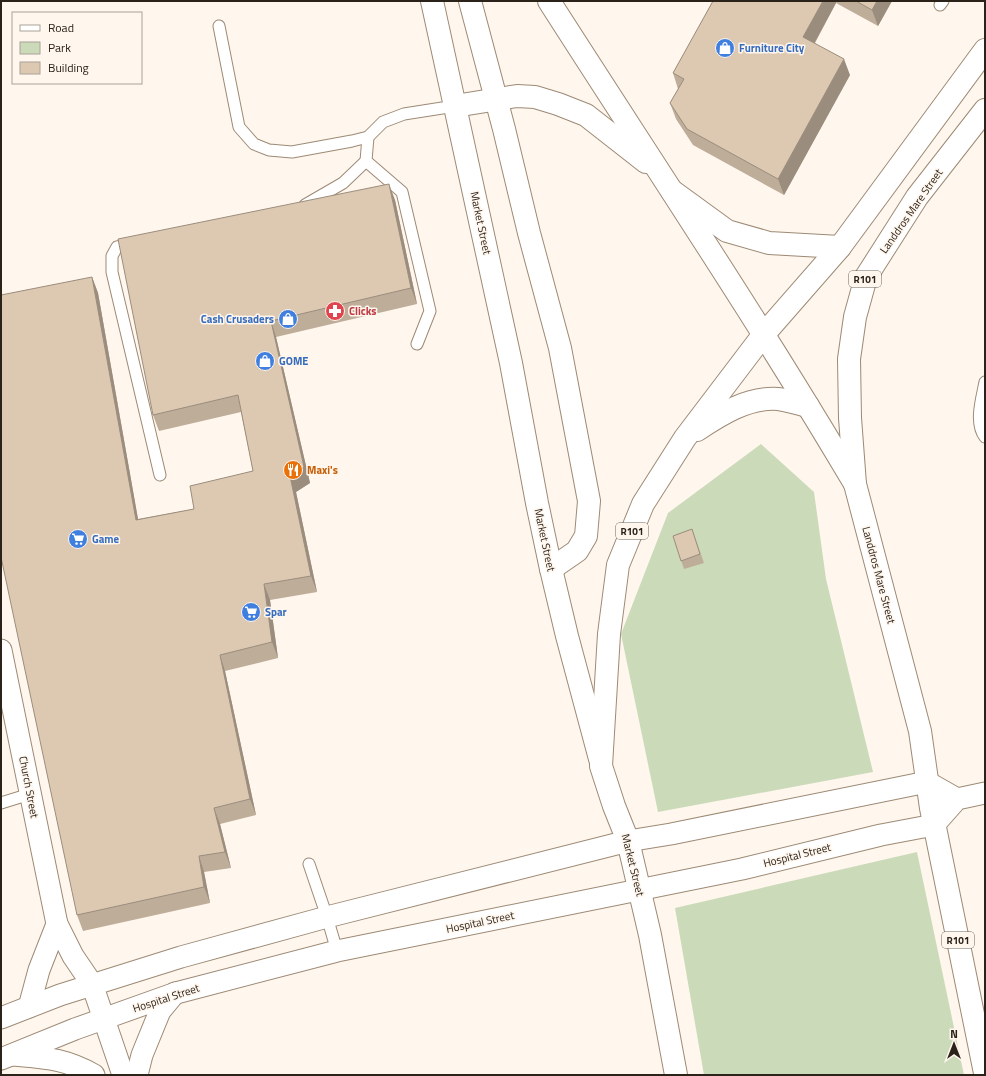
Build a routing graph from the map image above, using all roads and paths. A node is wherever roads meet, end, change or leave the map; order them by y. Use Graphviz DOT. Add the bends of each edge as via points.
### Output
graph roads {
  1 [pos="432,1"];
  2 [pos="470,1"];
  3 [pos="549,1"];
  4 [pos="219,26"];
  5 [pos="985,50"];
  6 [pos="496,99"];
  7 [pos="455,106"];
  8 [pos="985,110"];
  9 [pos="368,137"];
  10 [pos="366,161"];
  11 [pos="660,173"];
  12 [pos="672,191"];
  13 [pos="293,208"];
  14 [pos="140,242"];
  15 [pos="840,247"];
  16 [pos="764,334"];
  17 [pos="417,344"];
  18 [pos="985,382"];
  19 [pos="808,406"];
  20 [pos="985,437"];
  21 [pos="684,438"];
  22 [pos="160,475"];
  23 [pos="854,484"];
  24 [pos="551,569"];
  25 [pos="1,650"];
  26 [pos="601,766"];
  27 [pos="927,782"];
  28 [pos="985,793"];
  29 [pos="30,794"];
  30 [pos="957,799"];
  31 [pos="1,803"];
  32 [pos="934,825"];
  33 [pos="628,841"];
  34 [pos="308,864"];
  35 [pos="639,889"];
  36 [pos="327,917"];
  37 [pos="57,924"];
  38 [pos="337,951"];
  39 [pos="92,984"];
  40 [pos="176,993"];
  41 [pos="29,1007"];
  42 [pos="1,1018"];
  43 [pos="104,1019"];
  44 [pos="6,1057"];
  45 [pos="985,1073"];
  46 [pos="94,1075"];
  47 [pos="123,1075"];
  48 [pos="137,1075"];
  49 [pos="676,1075"];
  1 -- 7 [label="main road, Market Street"];
  2 -- 6 [label="main road"];
  3 -- 11 [label="main road"];
  4 -- 9 [label="lane" via="239,127 254,144 269,150 292,152"];
  5 -- 15 [label="main road, R101"];
  6 -- 7 [label="main road"];
  6 -- 11 [label="main road" via="535,97 586,115"];
  6 -- 24 [label="main road" via="560,348 589,501 586,536 577,551"];
  7 -- 9 [label="lane" via="404,114 383,122"];
  7 -- 24 [label="main road, Market Street" via="511,362"];
  8 -- 23 [label="main road, Landdros Mare Street / R101" via="917,197 866,277 854,317 849,359"];
  9 -- 10 [label="lane"];
  10 -- 13 [label="lane" via="343,183 308,204"];
  10 -- 17 [label="lane" via="402,192 430,310"];
  11 -- 12 [label="main road"];
  12 -- 15 [label="main road" via="727,231 769,243"];
  12 -- 16 [label="main road"];
  14 -- 22 [label="lane" via="117,247 112,256 112,272"];
  15 -- 16 [label="main road, R101"];
  16 -- 19 [label="main road"];
  16 -- 21 [label="main road, R101"];
  18 -- 20 [label="lane" via="980,413 981,432"];
  19 -- 21 [label="main road" via="778,399 753,401 724,413"];
  19 -- 23 [label="main road"];
  21 -- 26 [label="main road, R101" via="643,504 618,565 608,634"];
  23 -- 27 [label="main road, Landdros Mare Street / R101" via="920,731"];
  24 -- 26 [label="main road, Market Street"];
  25 -- 29 [label="street, Church Street"];
  26 -- 33 [label="main road, Market Street / R101"];
  27 -- 30 [label="street"];
  27 -- 32 [label="main road, Landdros Mare Street / R101"];
  27 -- 33 [label="street"];
  28 -- 30 [label="street"];
  29 -- 31 [label="lane"];
  29 -- 37 [label="street, Church Street"];
  30 -- 32 [label="street"];
  32 -- 35 [label="street, Hospital Street" via="881,835 742,869"];
  32 -- 45 [label="main road, Landdros Mare Street / R101"];
  33 -- 35 [label="main road, Market Street / R101"];
  33 -- 36 [label="street"];
  34 -- 36 [label="lane"];
  35 -- 38 [label="street, Hospital Street"];
  35 -- 49 [label="main road, Market Street / R101"];
  36 -- 38 [label="lane"];
  36 -- 39 [label="street"];
  37 -- 39 [label="street, Church Street" via="73,956"];
  37 -- 41 [label="street" via="39,970"];
  38 -- 40 [label="street, Hospital Street"];
  39 -- 41 [label="street"];
  39 -- 43 [label="street, Church Street"];
  40 -- 43 [label="street, Hospital Street"];
  40 -- 48 [label="street" via="160,1011 142,1055"];
  41 -- 42 [label="street"];
  43 -- 44 [label="street, Hospital Street"];
  43 -- 47 [label="street, Church Street"];
  44 -- 46 [label="street" via="57,1059"];
}
